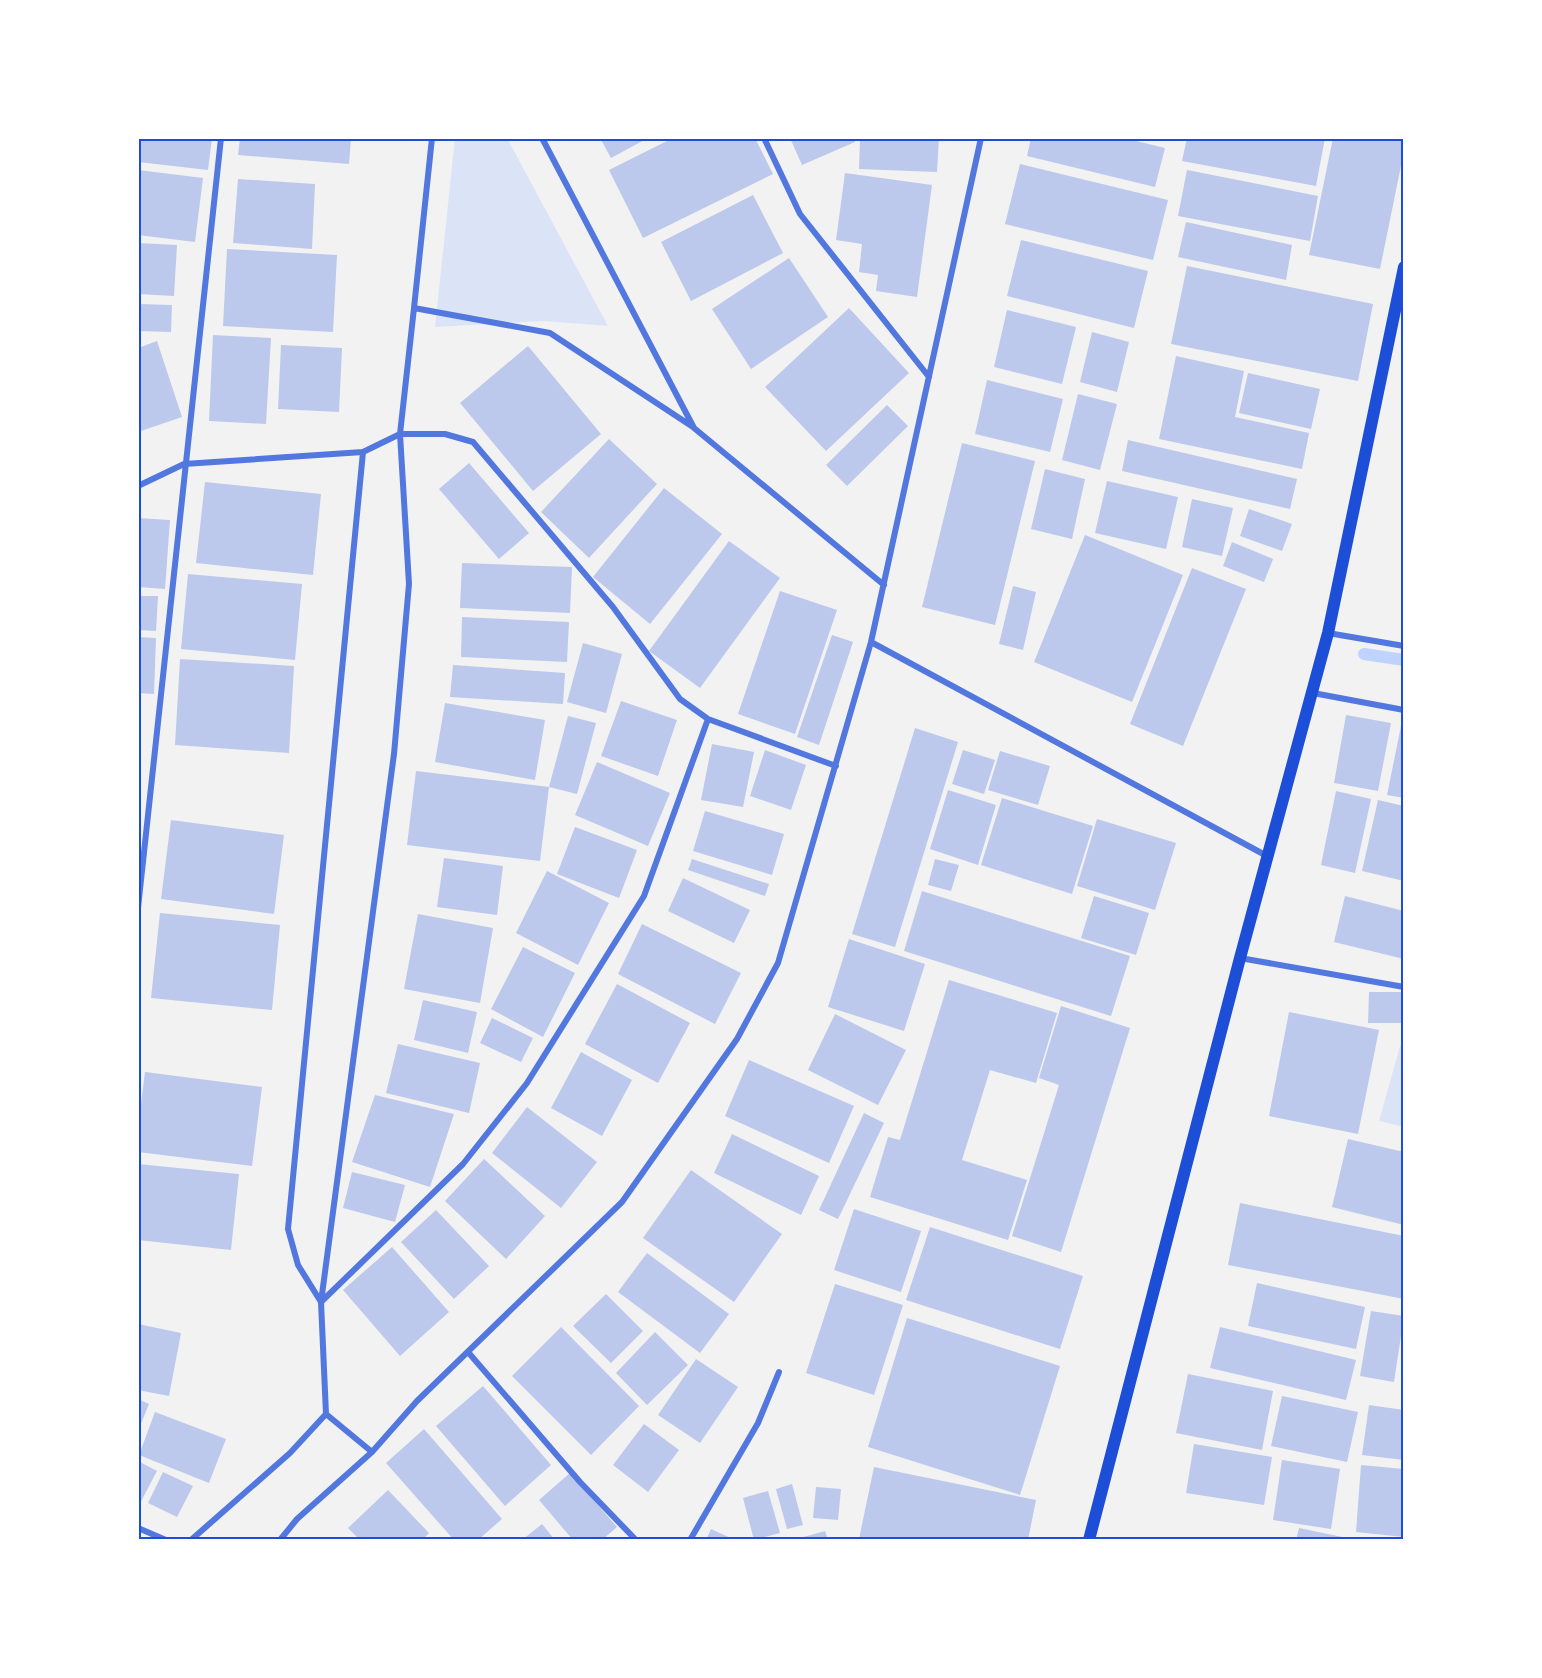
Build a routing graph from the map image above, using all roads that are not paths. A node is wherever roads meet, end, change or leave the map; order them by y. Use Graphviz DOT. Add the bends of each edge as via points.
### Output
graph roads {
  1 [pos="221,138"];
  2 [pos="432,138"];
  3 [pos="542,138"];
  4 [pos="764,138"];
  5 [pos="981,138"];
  6 [pos="1404,267"];
  7 [pos="414,309"];
  8 [pos="929,377"];
  9 [pos="694,428"];
  10 [pos="400,434"];
  11 [pos="363,452"];
  12 [pos="184,464"];
  13 [pos="138,486"];
  14 [pos="884,585"];
  15 [pos="1328,633"];
  16 [pos="872,642"];
  17 [pos="1404,646"];
  18 [pos="1313,693"];
  19 [pos="1404,710"];
  20 [pos="708,719"];
  21 [pos="836,766"];
  22 [pos="1268,856"];
  23 [pos="138,908"];
  24 [pos="1240,958"];
  25 [pos="1404,987"];
  26 [pos="321,1302"];
  27 [pos="468,1352"];
  28 [pos="779,1372"];
  29 [pos="326,1414"];
  30 [pos="372,1452"];
  31 [pos="138,1528"];
  32 [pos="166,1540"];
  33 [pos="191,1540"];
  34 [pos="280,1540"];
  35 [pos="636,1540"];
  36 [pos="690,1540"];
  37 [pos="1089,1540"];
  1 -- 12 [label="street"];
  2 -- 7 [label="street"];
  3 -- 9 [label="street"];
  4 -- 8 [label="street" via="800,214"];
  5 -- 8 [label="street"];
  6 -- 15 [label="main road"];
  7 -- 9 [label="street" via="550,333"];
  7 -- 10 [label="street"];
  8 -- 14 [label="street"];
  9 -- 14 [label="street"];
  10 -- 11 [label="street"];
  10 -- 20 [label="street" via="445,434 473,442 613,607 680,699"];
  10 -- 26 [label="street" via="410,584 397,720"];
  11 -- 12 [label="street"];
  11 -- 26 [label="street" via="288,1229 298,1265"];
  12 -- 13 [label="street"];
  12 -- 23 [label="street"];
  14 -- 16 [label="street"];
  15 -- 17 [label="street"];
  15 -- 18 [label="main road"];
  16 -- 21 [label="street"];
  16 -- 22 [label="street"];
  18 -- 19 [label="street"];
  18 -- 22 [label="main road"];
  20 -- 21 [label="street"];
  20 -- 26 [label="street" via="644,896 527,1083 463,1164"];
  21 -- 27 [label="street" via="778,963 737,1039 622,1202"];
  22 -- 24 [label="main road"];
  24 -- 25 [label="street"];
  24 -- 37 [label="main road"];
  26 -- 29 [label="street"];
  27 -- 30 [label="street"];
  27 -- 35 [label="street" via="580,1482"];
  28 -- 36 [label="street" via="758,1423"];
  29 -- 30 [label="street"];
  29 -- 33 [label="street" via="290,1453"];
  30 -- 34 [label="street" via="297,1519"];
  31 -- 32 [label="street"];
}
